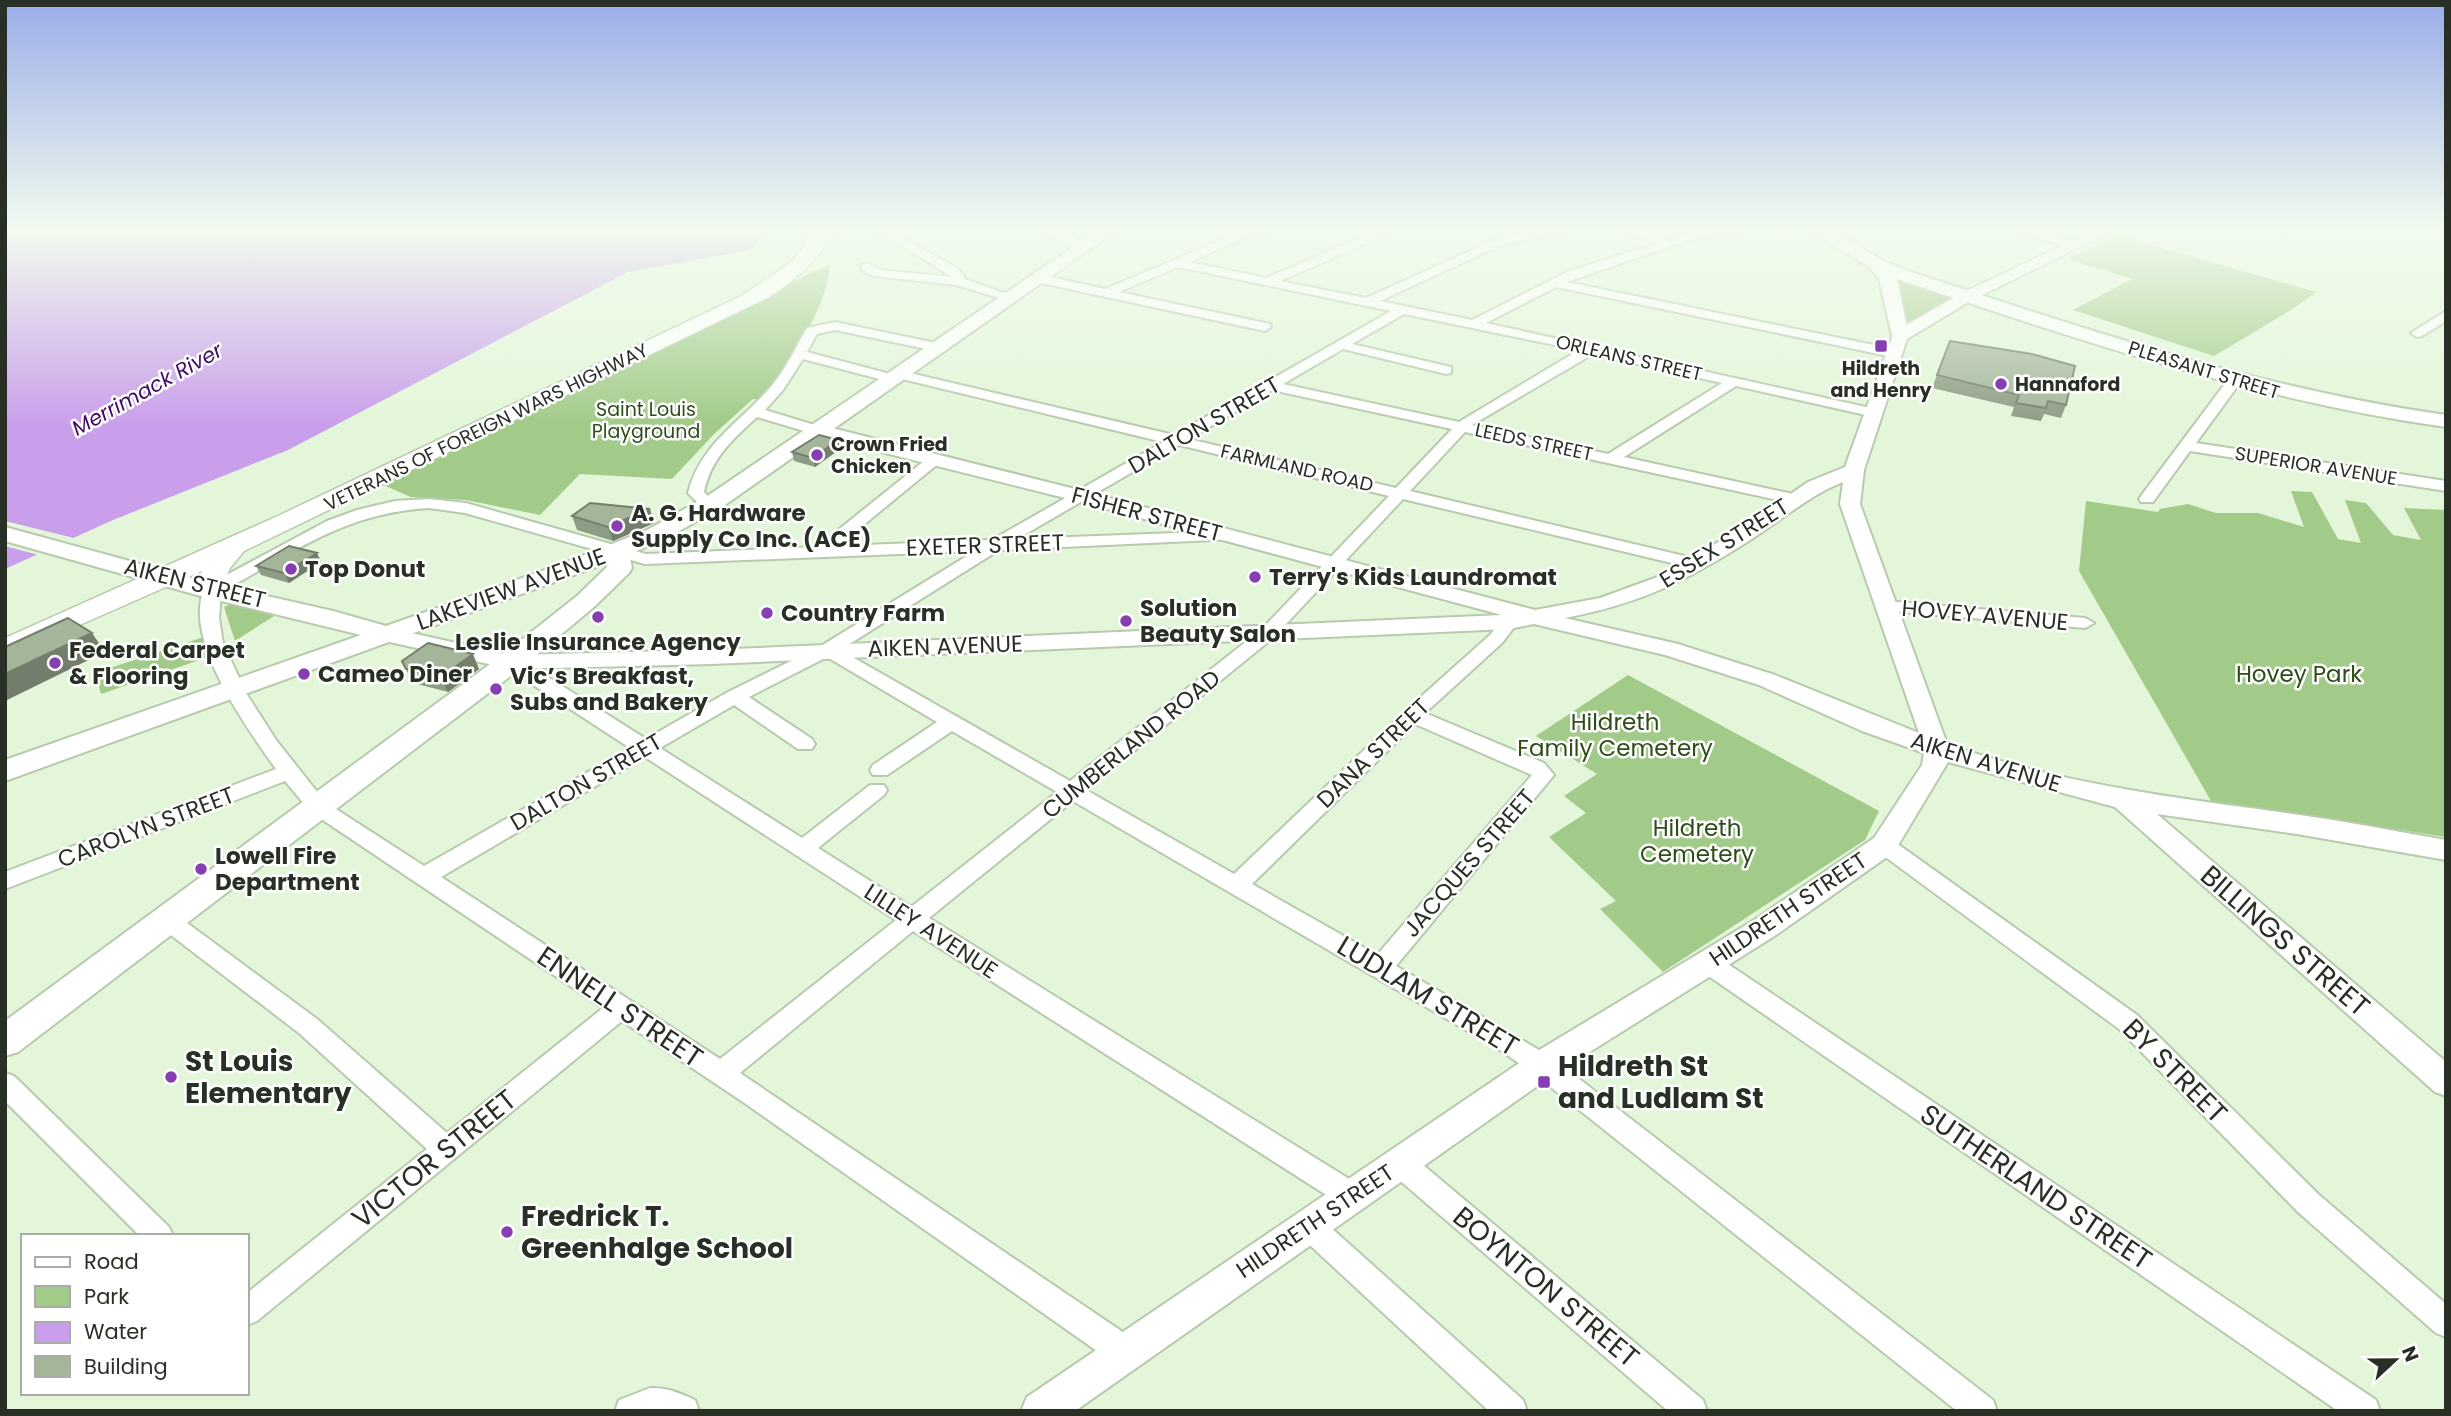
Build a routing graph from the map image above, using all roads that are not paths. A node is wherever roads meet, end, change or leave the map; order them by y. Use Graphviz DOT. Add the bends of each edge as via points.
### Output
graph roads {
  1 [pos="730,294"];
  2 [pos="759,294"];
  3 [pos="998,294"];
  4 [pos="1014,294"];
  5 [pos="1118,294"];
  6 [pos="1328,294"];
  7 [pos="1385,294"];
  8 [pos="1532,294"];
  9 [pos="1615,294"];
  10 [pos="1890,294"];
  11 [pos="1962,294"];
  12 [pos="1971,294"];
  13 [pos="1967,296"];
  14 [pos="1010,297"];
  15 [pos="1368,302"];
  16 [pos="1403,309"];
  17 [pos="2446,315"];
  18 [pos="1474,324"];
  19 [pos="1265,327"];
  20 [pos="2417,333"];
  21 [pos="1341,345"];
  22 [pos="1896,345"];
  23 [pos="936,347"];
  24 [pos="1591,349"];
  25 [pos="799,354"];
  26 [pos="1446,370"];
  27 [pos="894,376"];
  28 [pos="2235,380"];
  29 [pos="1734,381"];
  30 [pos="1271,386"];
  31 [pos="754,411"];
  32 [pos="1875,413"];
  33 [pos="2446,421"];
  34 [pos="1463,427"];
  35 [pos="816,430"];
  36 [pos="1178,440"];
  37 [pos="2186,446"];
  38 [pos="1612,459"];
  39 [pos="934,460"];
  40 [pos="1854,470"];
  41 [pos="2446,486"];
  42 [pos="1400,493"];
  43 [pos="1080,496"];
  44 [pos="1796,499"];
  45 [pos="2147,499"];
  46 [pos="709,505"];
  47 [pos="5,534"];
  48 [pos="1229,536"];
  49 [pos="996,545"];
  50 [pos="234,546"];
  51 [pos="616,551"];
  52 [pos="821,552"];
  53 [pos="1333,564"];
  54 [pos="1697,564"];
  55 [pos="151,573"];
  56 [pos="211,590"];
  57 [pos="1886,606"];
  58 [pos="1541,617"];
  59 [pos="1509,622"];
  60 [pos="2085,623"];
  61 [pos="5,632"];
  62 [pos="1268,633"];
  63 [pos="384,634"];
  64 [pos="5,649"];
  65 [pos="827,649"];
  66 [pos="511,663"];
  67 [pos="233,688"];
  68 [pos="735,696"];
  69 [pos="1412,715"];
  70 [pos="951,722"];
  71 [pos="805,744"];
  72 [pos="646,748"];
  73 [pos="1937,750"];
  74 [pos="5,771"];
  75 [pos="288,772"];
  76 [pos="1072,791"];
  77 [pos="2124,800"];
  78 [pos="318,807"];
  79 [pos="1884,845"];
  80 [pos="803,849"];
  81 [pos="2446,850"];
  82 [pos="423,877"];
  83 [pos="5,881"];
  84 [pos="1237,885"];
  85 [pos="911,918"];
  86 [pos="167,920"];
  87 [pos="1709,963"];
  88 [pos="1381,967"];
  89 [pos="621,1008"];
  90 [pos="5,1041"];
  91 [pos="1542,1065"];
  92 [pos="720,1074"];
  93 [pos="2446,1082"];
  94 [pos="5,1084"];
  95 [pos="446,1149"];
  96 [pos="1400,1163"];
  97 [pos="1352,1196"];
  98 [pos="1308,1226"];
  99 [pos="157,1234"];
  100 [pos="248,1310"];
  101 [pos="2446,1324"];
  102 [pos="1125,1352"];
  103 [pos="634,1408"];
  104 [pos="684,1411"];
  105 [pos="1041,1411"];
  106 [pos="1512,1411"];
  107 [pos="1692,1411"];
  108 [pos="1982,1411"];
  109 [pos="2365,1411"];
  1 -- 55 [label="main road, VETERANS OF FOREIGN WARS HIGHWAY" via="712,307"];
  2 -- 50 [label="main road, VETERANS OF FOREIGN WARS HIGHWAY"];
  3 -- 14 [label="street"];
  4 -- 14 [label="main road, LAKEVIEW AVENUE"];
  5 -- 19 [label="street"];
  6 -- 15 [label="street, ORLEANS STREET"];
  7 -- 15 [label="street"];
  8 -- 18 [label="street"];
  9 -- 22 [label="street"];
  10 -- 22 [label="main road"];
  11 -- 13 [label="main road, PLEASANT STREET"];
  12 -- 13 [label="street"];
  13 -- 22 [label="street"];
  13 -- 28 [label="main road, PLEASANT STREET"];
  14 -- 23 [label="main road, LAKEVIEW AVENUE"];
  15 -- 16 [label="street, ORLEANS STREET"];
  16 -- 18 [label="street, ORLEANS STREET"];
  16 -- 21 [label="street, DALTON STREET"];
  17 -- 20 [label="street"];
  18 -- 24 [label="street, ORLEANS STREET"];
  21 -- 26 [label="street"];
  21 -- 30 [label="street, DALTON STREET"];
  22 -- 32 [label="street"];
  23 -- 25 [label="street" via="835,326 812,331"];
  23 -- 27 [label="main road, LAKEVIEW AVENUE"];
  24 -- 29 [label="street, ORLEANS STREET"];
  24 -- 34 [label="street, CUMBERLAND ROAD"];
  25 -- 27 [label="street, FARMLAND ROAD"];
  25 -- 31 [label="street" via="778,387"];
  27 -- 35 [label="main road, LAKEVIEW AVENUE"];
  27 -- 36 [label="street, FARMLAND ROAD"];
  28 -- 33 [label="main road, PLEASANT STREET" via="2357,409"];
  28 -- 37 [label="street"];
  29 -- 32 [label="street, ORLEANS STREET"];
  29 -- 38 [label="street"];
  30 -- 34 [label="street, LEEDS STREET"];
  30 -- 36 [label="street, DALTON STREET"];
  31 -- 35 [label="street, FISHER STREET"];
  31 -- 46 [label="street" via="719,445 702,470 696,493"];
  32 -- 40 [label="street"];
  34 -- 38 [label="street, LEEDS STREET"];
  34 -- 42 [label="street, CUMBERLAND ROAD"];
  35 -- 39 [label="street, FISHER STREET"];
  35 -- 46 [label="main road, LAKEVIEW AVENUE"];
  36 -- 42 [label="street, FARMLAND ROAD"];
  36 -- 43 [label="street, DALTON STREET"];
  37 -- 41 [label="street, SUPERIOR AVENUE"];
  37 -- 45 [label="street"];
  38 -- 44 [label="street, LEEDS STREET"];
  39 -- 43 [label="street, FISHER STREET"];
  39 -- 52 [label="street"];
  40 -- 44 [label="street, ESSEX STREET"];
  40 -- 57 [label="street" via="1850,504"];
  42 -- 53 [label="street, CUMBERLAND ROAD"];
  42 -- 54 [label="street, FARMLAND ROAD"];
  43 -- 48 [label="street, FISHER STREET"];
  43 -- 49 [label="street, DALTON STREET"];
  44 -- 54 [label="street, ESSEX STREET"];
  46 -- 51 [label="main road, LAKEVIEW AVENUE" via="655,536"];
  47 -- 55 [label="main road, AIKEN STREET"];
  48 -- 49 [label="street, EXETER STREET"];
  48 -- 53 [label="street, FISHER STREET"];
  49 -- 52 [label="street, EXETER STREET"];
  49 -- 65 [label="street, DALTON STREET"];
  50 -- 55 [label="main road, VETERANS OF FOREIGN WARS HIGHWAY"];
  50 -- 56 [label="main road" via="217,567"];
  51 -- 52 [label="street, EXETER STREET" via="645,559"];
  51 -- 56 [label="street, EXETER STREET" via="466,508 417,505 355,514 334,522"];
  51 -- 63 [label="main road, LAKEVIEW AVENUE"];
  51 -- 66 [label="main road" via="620,568"];
  53 -- 58 [label="street, FISHER STREET"];
  53 -- 62 [label="street, CUMBERLAND ROAD"];
  54 -- 58 [label="street, ESSEX STREET" via="1626,597"];
  55 -- 56 [label="main road, AIKEN STREET"];
  55 -- 61 [label="main road"];
  55 -- 64 [label="main road"];
  56 -- 63 [label="main road, AIKEN STREET" via="332,617"];
  56 -- 67 [label="street, ENNELL STREET" via="210,624"];
  57 -- 60 [label="street, HOVEY AVENUE"];
  57 -- 73 [label="street"];
  58 -- 59 [label="street, ESSEX STREET"];
  58 -- 73 [label="street, AIKEN AVENUE" via="1670,649 1767,680"];
  59 -- 62 [label="street, AIKEN AVENUE"];
  59 -- 69 [label="street, DANA STREET"];
  62 -- 65 [label="street, AIKEN AVENUE"];
  62 -- 76 [label="street, CUMBERLAND ROAD"];
  63 -- 66 [label="street, AIKEN AVENUE"];
  63 -- 67 [label="main road, LAKEVIEW AVENUE"];
  65 -- 66 [label="street, AIKEN AVENUE"];
  65 -- 68 [label="street, DALTON STREET"];
  65 -- 70 [label="street, LUDLAM STREET"];
  66 -- 72 [label="street, LILLEY AVENUE"];
  66 -- 78 [label="main road"];
  67 -- 74 [label="main road, LAKEVIEW AVENUE"];
  67 -- 75 [label="street, ENNELL STREET"];
  68 -- 71 [label="street"];
  68 -- 72 [label="street, DALTON STREET"];
  69 -- 84 [label="street, DANA STREET"];
  69 -- 88 [label="street, JACQUES STREET" via="1544,775"];
  70 -- 76 [label="street, LUDLAM STREET"];
  70 -- 80 [label="street"];
  72 -- 80 [label="street, LILLEY AVENUE"];
  72 -- 82 [label="street, DALTON STREET"];
  73 -- 77 [label="street, AIKEN AVENUE"];
  73 -- 79 [label="street, HILDRETH STREET" via="1935,765"];
  75 -- 78 [label="street, ENNELL STREET"];
  75 -- 83 [label="street, CAROLYN STREET"];
  76 -- 84 [label="street, LUDLAM STREET"];
  76 -- 85 [label="street, CUMBERLAND ROAD"];
  77 -- 81 [label="street, AIKEN AVENUE"];
  77 -- 93 [label="street, BILLINGS STREET"];
  78 -- 82 [label="street, ENNELL STREET"];
  78 -- 86 [label="main road"];
  79 -- 87 [label="street, HILDRETH STREET"];
  79 -- 101 [label="street, BY STREET" via="2128,1022 2308,1203"];
  80 -- 85 [label="street, LILLEY AVENUE"];
  82 -- 89 [label="street, ENNELL STREET"];
  84 -- 88 [label="street, LUDLAM STREET"];
  85 -- 92 [label="street, CUMBERLAND ROAD"];
  85 -- 97 [label="street, LILLEY AVENUE"];
  86 -- 90 [label="main road"];
  86 -- 95 [label="street" via="307,1026"];
  87 -- 91 [label="street, HILDRETH STREET"];
  87 -- 109 [label="street, SUTHERLAND STREET"];
  88 -- 91 [label="street, LUDLAM STREET"];
  89 -- 92 [label="street, ENNELL STREET"];
  89 -- 95 [label="street, VICTOR STREET"];
  91 -- 96 [label="street, HILDRETH STREET"];
  91 -- 108 [label="street, LUDLAM STREET"];
  92 -- 102 [label="street, ENNELL STREET"];
  94 -- 99 [label="street"];
  95 -- 100 [label="street, VICTOR STREET"];
  96 -- 97 [label="street, HILDRETH STREET"];
  96 -- 107 [label="street, BOYNTON STREET"];
  97 -- 98 [label="street, HILDRETH STREET"];
  98 -- 102 [label="street, HILDRETH STREET"];
  98 -- 106 [label="street"];
  102 -- 105 [label="street, HILDRETH STREET"];
  103 -- 104 [label="street" via="669,1403"];
}
